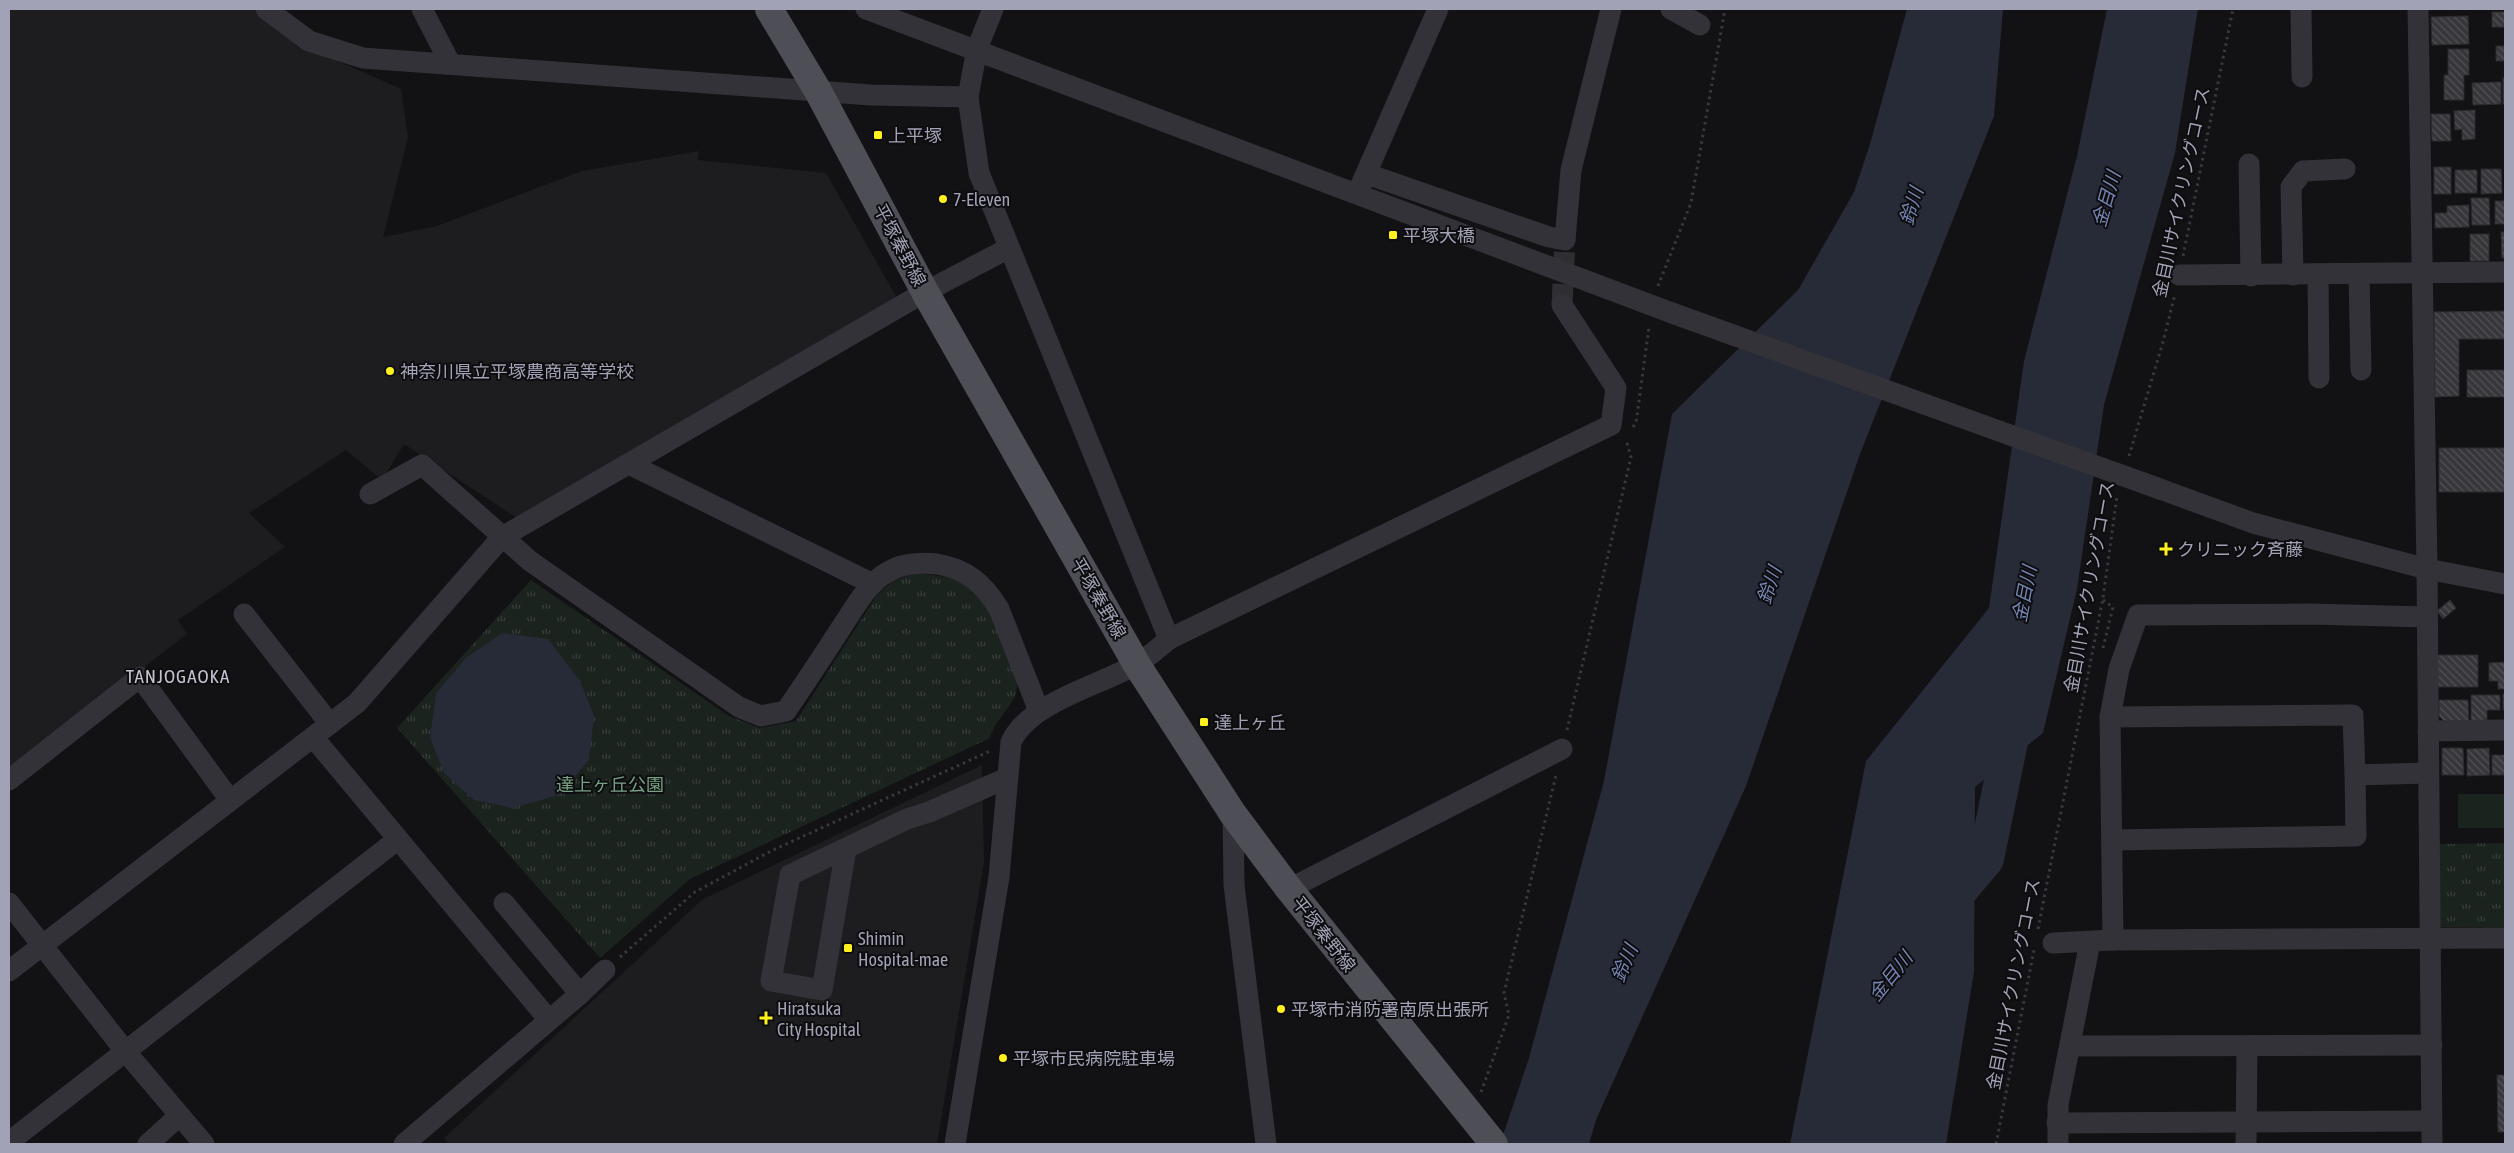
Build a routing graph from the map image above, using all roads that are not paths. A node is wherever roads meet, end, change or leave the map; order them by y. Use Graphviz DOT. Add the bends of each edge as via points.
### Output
graph roads {
  1 [pos="266,9"];
  2 [pos="422,9"];
  3 [pos="769,9"];
  4 [pos="866,9"];
  5 [pos="993,9"];
  6 [pos="1438,9"];
  7 [pos="1611,9"];
  8 [pos="1671,9"];
  9 [pos="2300,9"];
  10 [pos="2418,9"];
  11 [pos="1700,25"];
  12 [pos="977,49"];
  13 [pos="450,63"];
  14 [pos="2302,78"];
  15 [pos="818,91"];
  16 [pos="968,97"];
  17 [pos="2249,164"];
  18 [pos="2345,169"];
  19 [pos="1367,174"];
  20 [pos="1354,193"];
  21 [pos="1009,248"];
  22 [pos="2422,272"];
  23 [pos="2505,272"];
  24 [pos="2318,274"];
  25 [pos="2359,274"];
  26 [pos="2179,275"];
  27 [pos="2293,275"];
  28 [pos="2251,276"];
  29 [pos="925,292"];
  30 [pos="1562,305"];
  31 [pos="2361,370"];
  32 [pos="2319,378"];
  33 [pos="628,464"];
  34 [pos="370,494"];
  35 [pos="502,536"];
  36 [pos="2427,569"];
  37 [pos="873,584"];
  38 [pos="2505,584"];
  39 [pos="244,614"];
  40 [pos="2427,617"];
  41 [pos="1168,639"];
  42 [pos="1137,664"];
  43 [pos="1039,711"];
  44 [pos="2110,717"];
  45 [pos="330,724"];
  46 [pos="2505,730"];
  47 [pos="2428,731"];
  48 [pos="313,737"];
  49 [pos="1562,749"];
  50 [pos="2428,773"];
  51 [pos="2355,775"];
  52 [pos="1007,778"];
  53 [pos="9,780"];
  54 [pos="230,800"];
  55 [pos="1233,814"];
  56 [pos="397,840"];
  57 [pos="2112,840"];
  58 [pos="846,849"];
  59 [pos="1289,889"];
  60 [pos="9,903"];
  61 [pos="504,903"];
  62 [pos="2430,938"];
  63 [pos="2505,938"];
  64 [pos="2113,940"];
  65 [pos="2090,942"];
  66 [pos="2041,943"];
  67 [pos="42,946"];
  68 [pos="605,970"];
  69 [pos="9,971"];
  70 [pos="580,994"];
  71 [pos="549,1020"];
  72 [pos="2432,1045"];
  73 [pos="2070,1046"];
  74 [pos="2247,1046"];
  75 [pos="126,1052"];
  76 [pos="179,1116"];
  77 [pos="2247,1120"];
  78 [pos="2432,1121"];
  79 [pos="2058,1123"];
  80 [pos="1480,1129"];
  81 [pos="414,1141"];
  82 [pos="9,1142"];
  83 [pos="148,1144"];
  84 [pos="204,1144"];
  85 [pos="955,1144"];
  86 [pos="1266,1144"];
  87 [pos="2058,1144"];
  88 [pos="2246,1144"];
  89 [pos="2432,1144"];
  1 -- 13 [label="street" via="309,41 363,58"];
  2 -- 13 [label="street"];
  3 -- 15 [label="main road, 平塚秦野線"];
  4 -- 12 [label="street"];
  5 -- 12 [label="street"];
  6 -- 19 [label="street"];
  7 -- 19 [label="street" via="1571,170 1565,240"];
  8 -- 11 [label="street"];
  9 -- 14 [label="street"];
  10 -- 22 [label="street"];
  12 -- 16 [label="street"];
  12 -- 20 [label="street"];
  13 -- 15 [label="street"];
  15 -- 16 [label="street"];
  15 -- 29 [label="main road, 平塚秦野線"];
  16 -- 21 [label="street" via="979,173"];
  17 -- 28 [label="street"];
  18 -- 27 [label="street" via="2303,171 2291,187"];
  19 -- 20 [label="street"];
  20 -- 36 [label="street, bridge" via="1672,313 2253,523"];
  21 -- 29 [label="street"];
  21 -- 41 [label="street"];
  22 -- 23 [label="street"];
  22 -- 25 [label="street"];
  22 -- 36 [label="street"];
  24 -- 25 [label="street"];
  24 -- 27 [label="street"];
  24 -- 32 [label="street"];
  25 -- 31 [label="street"];
  26 -- 28 [label="street"];
  27 -- 28 [label="street"];
  29 -- 33 [label="street"];
  29 -- 42 [label="main road, 平塚秦野線"];
  30 -- 41 [label="street" via="1616,388 1611,425"];
  33 -- 35 [label="street"];
  33 -- 37 [label="street"];
  34 -- 35 [label="street" via="422,465"];
  35 -- 37 [label="street" via="530,561 739,707 761,716 786,711"];
  35 -- 45 [label="street" via="357,703"];
  36 -- 38 [label="street"];
  36 -- 40 [label="street"];
  37 -- 43 [label="street" via="886,572 924,562 962,571 978,580 999,609"];
  39 -- 45 [label="street"];
  40 -- 44 [label="street" via="2310,614 2138,616 2119,669"];
  40 -- 47 [label="street"];
  41 -- 42 [label="street"];
  42 -- 43 [label="street"];
  42 -- 55 [label="main road, 平塚秦野線"];
  43 -- 52 [label="street" via="1016,732 1011,742"];
  44 -- 51 [label="street" via="2353,715"];
  44 -- 57 [label="street"];
  45 -- 48 [label="street"];
  46 -- 47 [label="street"];
  47 -- 50 [label="street"];
  48 -- 54 [label="street"];
  48 -- 56 [label="street"];
  49 -- 59 [label="street"];
  50 -- 51 [label="street"];
  50 -- 62 [label="street"];
  51 -- 57 [label="street" via="2356,836"];
  52 -- 58 [label="street"];
  52 -- 85 [label="street" via="1000,877"];
  53 -- 54 [label="street" via="140,677"];
  54 -- 67 [label="street"];
  55 -- 59 [label="main road, 平塚秦野線"];
  55 -- 86 [label="street" via="1237,920"];
  56 -- 71 [label="street"];
  56 -- 75 [label="street"];
  57 -- 64 [label="street"];
  58 -- 58 [label="street" via="822,990 771,981 790,875"];
  59 -- 80 [label="main road, 平塚秦野線"];
  60 -- 67 [label="street"];
  61 -- 70 [label="street"];
  62 -- 63 [label="street"];
  62 -- 64 [label="street"];
  62 -- 72 [label="street"];
  64 -- 65 [label="street"];
  65 -- 66 [label="street"];
  65 -- 73 [label="street"];
  67 -- 69 [label="street"];
  67 -- 75 [label="street"];
  68 -- 70 [label="street"];
  70 -- 71 [label="street"];
  71 -- 81 [label="street"];
  72 -- 74 [label="street"];
  72 -- 78 [label="street"];
  73 -- 74 [label="street"];
  73 -- 79 [label="street" via="2058,1105"];
  74 -- 77 [label="street"];
  75 -- 76 [label="street"];
  75 -- 82 [label="street"];
  76 -- 83 [label="street"];
  76 -- 84 [label="street"];
  77 -- 78 [label="street"];
  77 -- 79 [label="street"];
  77 -- 88 [label="street"];
  78 -- 89 [label="street"];
  79 -- 87 [label="street"];
}
